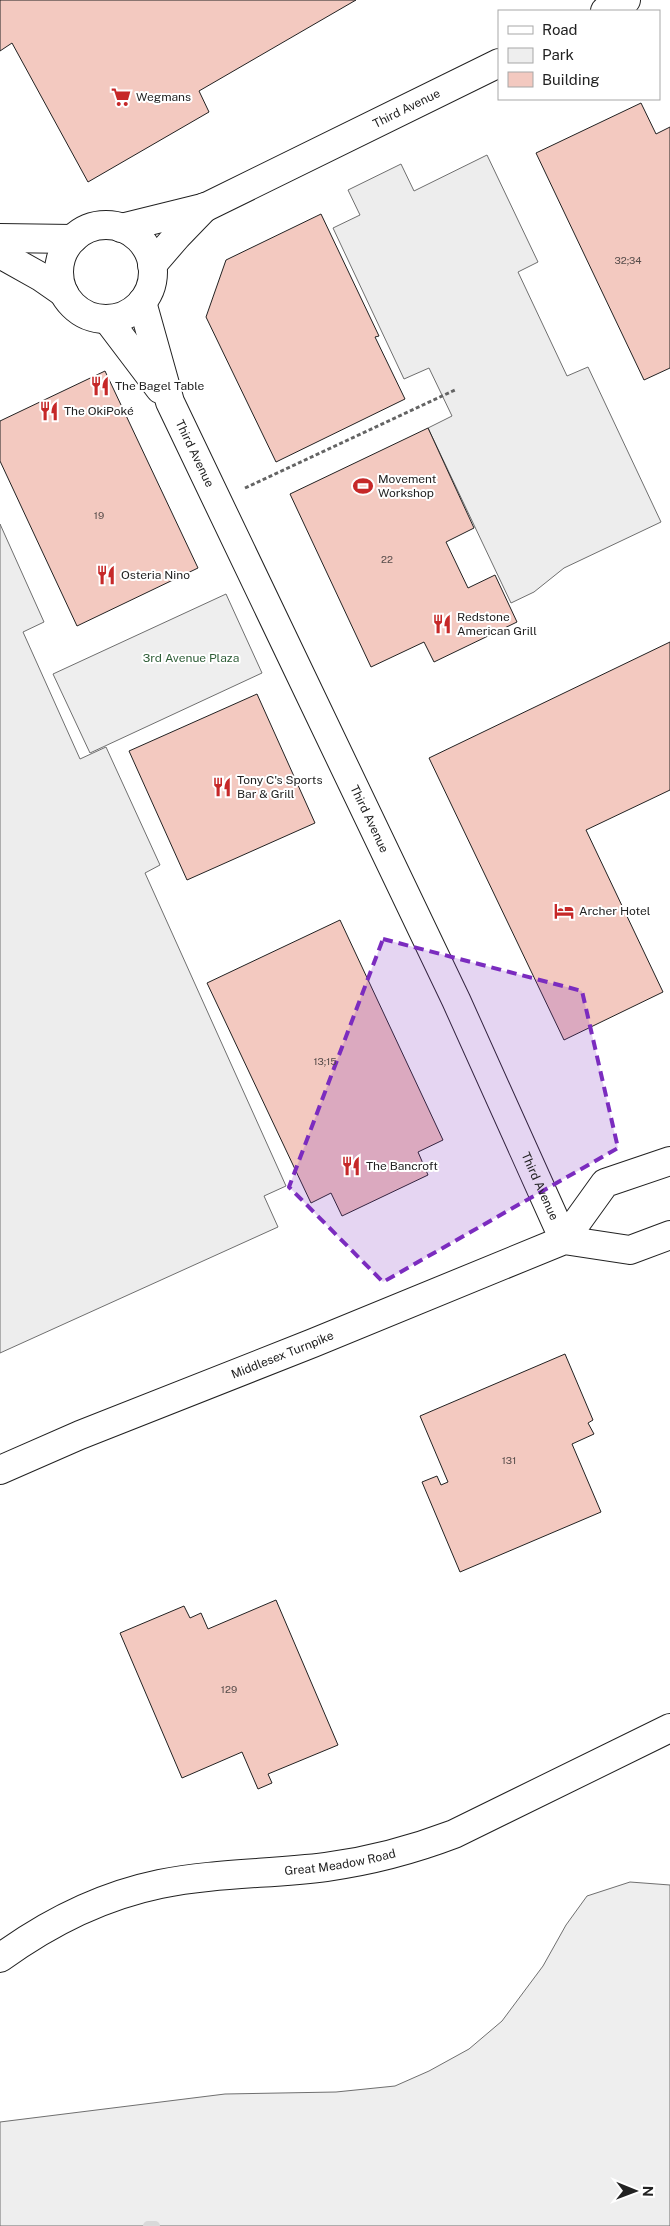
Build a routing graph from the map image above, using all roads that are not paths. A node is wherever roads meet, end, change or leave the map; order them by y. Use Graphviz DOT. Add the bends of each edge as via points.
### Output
graph roads {
  1 [pos="626,0"];
  2 [pos="607,10"];
  3 [pos="498,63"];
  4 [pos="206,207"];
  5 [pos="121,228"];
  6 [pos="0,238"];
  7 [pos="73,239"];
  8 [pos="0,254"];
  9 [pos="152,265"];
  10 [pos="64,293"];
  11 [pos="142,302"];
  12 [pos="106,319"];
  13 [pos="170,402"];
  14 [pos="670,1161"];
  15 [pos="670,1235"];
  16 [pos="564,1240"];
  17 [pos="0,1470"];
  18 [pos="670,1728"];
  19 [pos="0,1958"];
  1 -- 2 [label="street"];
  3 -- 4 [label="street, Third Avenue"];
  4 -- 5 [label="street, Third Avenue"];
  4 -- 9 [label="street, Third Avenue"];
  5 -- 7 [label="street" via="96,226"];
  5 -- 9 [label="street" via="142,242"];
  6 -- 7 [label="street"];
  7 -- 10 [label="street" via="64,250 60,264 59,279"];
  8 -- 10 [label="street"];
  9 -- 11 [label="street" via="151,285"];
  10 -- 12 [label="street" via="81,312 93,318"];
  11 -- 12 [label="street" via="120,317"];
  11 -- 13 [label="street, Third Avenue"];
  12 -- 13 [label="street, Third Avenue"];
  13 -- 16 [label="street, Third Avenue" via="456,1000"];
  14 -- 16 [label="street" via="605,1183"];
  15 -- 16 [label="street" via="630,1250"];
  16 -- 17 [label="street, Middlesex Turnpike" via="125,1416"];
  18 -- 19 [label="street, Great Meadow Road" via="422,1847 325,1867 160,1884 70,1915 34,1934"];
}
